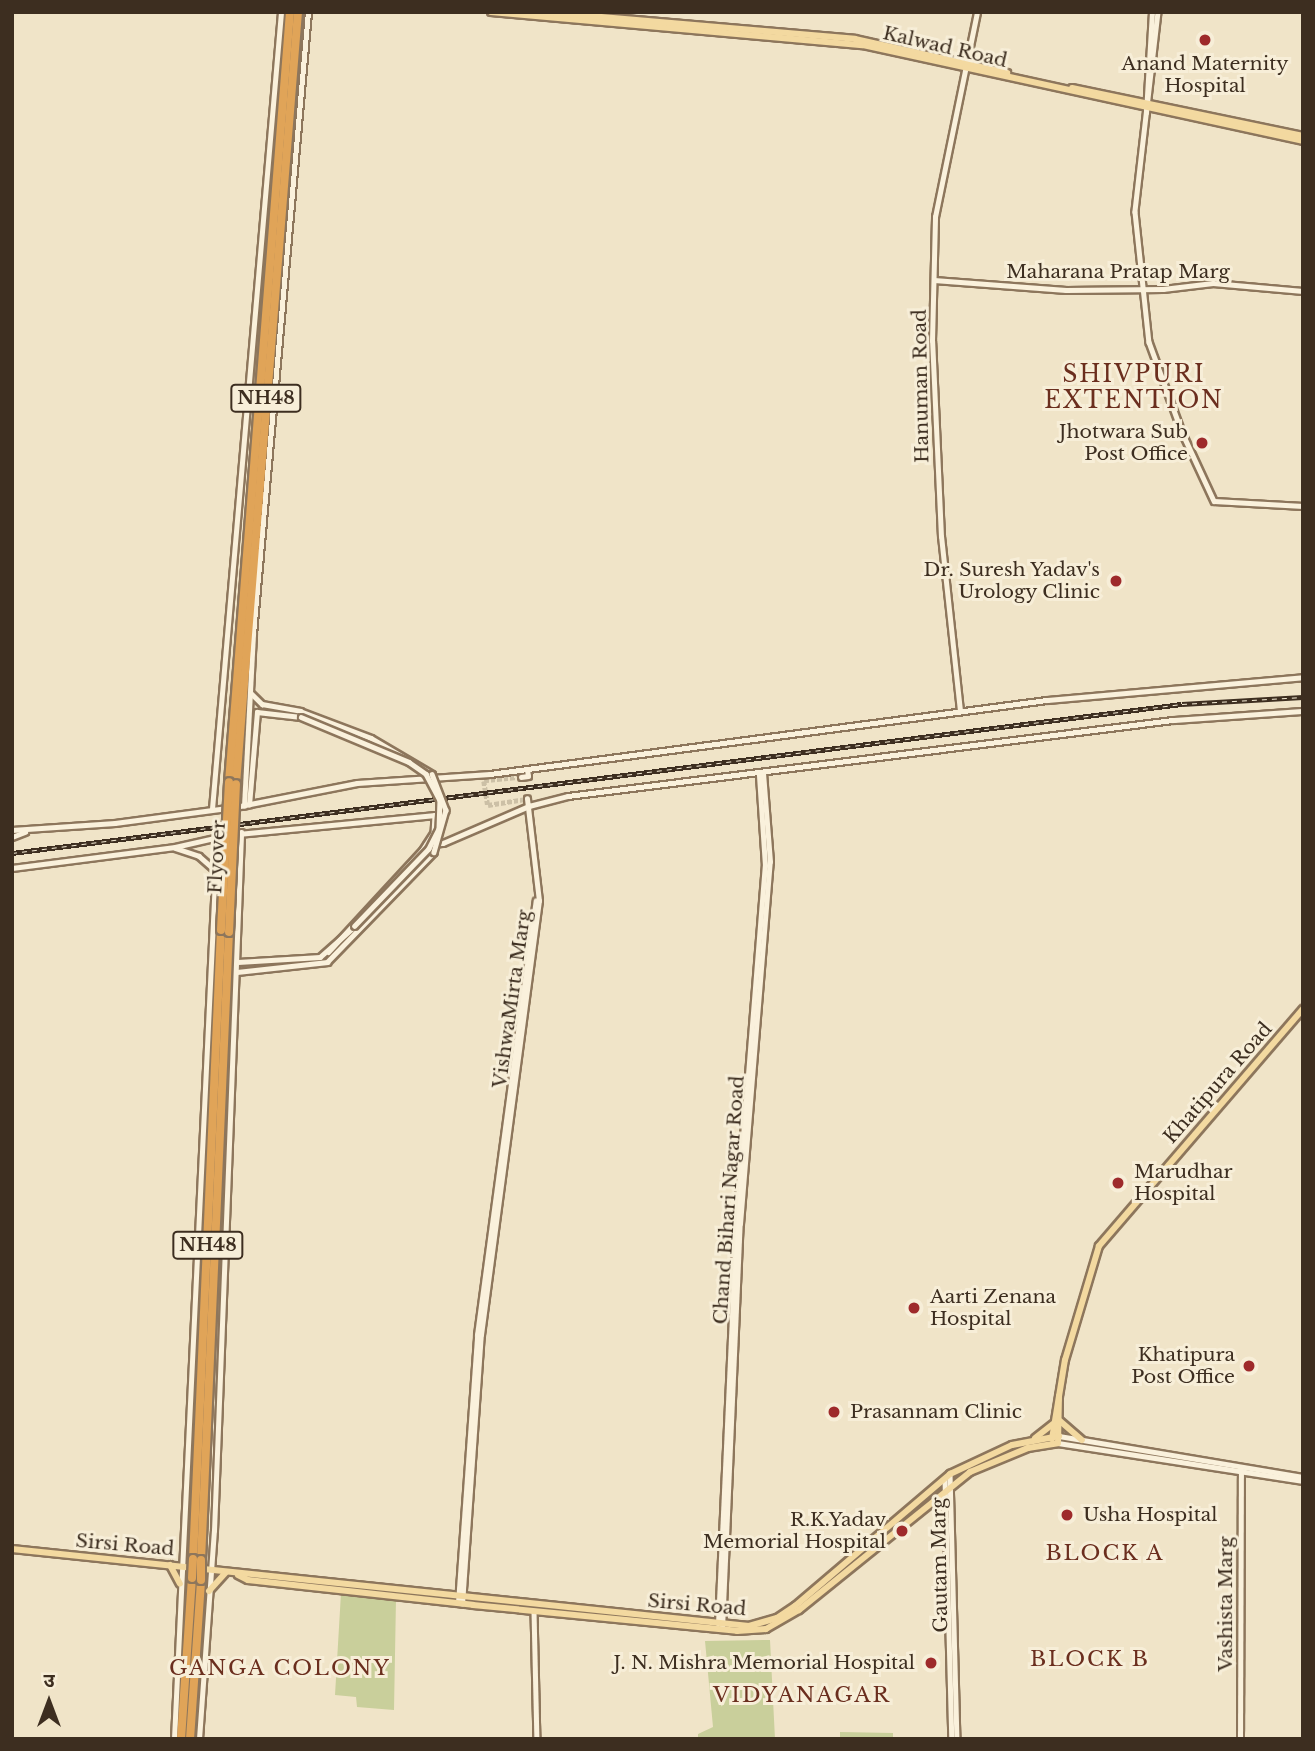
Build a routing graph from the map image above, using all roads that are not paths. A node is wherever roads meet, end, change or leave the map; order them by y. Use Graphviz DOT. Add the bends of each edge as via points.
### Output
graph roads {
  1 [pos="281,12"];
  2 [pos="290,12"];
  3 [pos="298,12"];
  4 [pos="308,12"];
  5 [pos="491,12"];
  6 [pos="543,12"];
  7 [pos="976,12"];
  8 [pos="1152,12"];
  9 [pos="1158,12"];
  10 [pos="736,31"];
  11 [pos="967,66"];
  12 [pos="1147,108"];
  13 [pos="1303,139"];
  14 [pos="934,280"];
  15 [pos="1144,290"];
  16 [pos="1303,290"];
  17 [pos="1303,506"];
  18 [pos="1303,677"];
  19 [pos="250,690"];
  20 [pos="960,711"];
  21 [pos="1303,711"];
  22 [pos="301,714"];
  23 [pos="527,770"];
  24 [pos="761,774"];
  25 [pos="521,777"];
  26 [pos="232,783"];
  27 [pos="214,790"];
  28 [pos="247,798"];
  29 [pos="527,799"];
  30 [pos="246,806"];
  31 [pos="529,806"];
  32 [pos="212,809"];
  33 [pos="12,830"];
  34 [pos="26,831"];
  35 [pos="241,833"];
  36 [pos="12,837"];
  37 [pos="217,837"];
  38 [pos="426,845"];
  39 [pos="175,847"];
  40 [pos="215,855"];
  41 [pos="241,856"];
  42 [pos="12,868"];
  43 [pos="213,868"];
  44 [pos="357,929"];
  45 [pos="329,952"];
  46 [pos="237,962"];
  47 [pos="237,972"];
  48 [pos="1303,1009"];
  49 [pos="1057,1422"];
  50 [pos="1034,1440"];
  51 [pos="1055,1440"];
  52 [pos="1082,1440"];
  53 [pos="1241,1470"];
  54 [pos="947,1476"];
  55 [pos="1303,1479"];
  56 [pos="949,1486"];
  57 [pos="12,1549"];
  58 [pos="167,1564"];
  59 [pos="182,1565"];
  60 [pos="210,1571"];
  61 [pos="226,1572"];
  62 [pos="197,1579"];
  63 [pos="180,1584"];
  64 [pos="209,1591"];
  65 [pos="460,1600"];
  66 [pos="534,1611"];
  67 [pos="720,1626"];
  68 [pos="174,1739"];
  69 [pos="181,1739"];
  70 [pos="190,1739"];
  71 [pos="199,1739"];
  72 [pos="537,1739"];
  73 [pos="955,1739"];
  74 [pos="1240,1739"];
  1 -- 27 [label="street"];
  2 -- 26 [label="highway, NH48"];
  3 -- 26 [label="highway, NH48"];
  4 -- 19 [label="street"];
  5 -- 10 [label="main road, Kalwad Road"];
  6 -- 10 [label="main road, Kalwad Road"];
  7 -- 11 [label="street, Hanuman Road"];
  8 -- 12 [label="street"];
  9 -- 12 [label="street"];
  10 -- 11 [label="main road, Kalwad Road" via="862,42"];
  11 -- 12 [label="main road, Kalwad Road"];
  11 -- 14 [label="street, Hanuman Road" via="935,217"];
  12 -- 13 [label="main road, Kalwad Road"];
  12 -- 15 [label="street" via="1135,212 1136,254"];
  14 -- 15 [label="street, Maharana Pratap Marg" via="1066,290"];
  14 -- 20 [label="street, Hanuman Road" via="933,423"];
  15 -- 16 [label="street, Maharana Pratap Marg" via="1213,283"];
  15 -- 17 [label="street" via="1149,342 1211,496 1218,502"];
  18 -- 20 [label="street"];
  19 -- 22 [label="street" via="262,704"];
  19 -- 28 [label="street"];
  20 -- 23 [label="street"];
  21 -- 24 [label="street" via="1173,720"];
  22 -- 28 [label="street" via="257,712"];
  22 -- 44 [label="street, bridge" via="409,762 426,774 440,800 439,829 429,849"];
  23 -- 25 [label="street" via="528,776"];
  23 -- 30 [label="street" via="357,783"];
  24 -- 31 [label="street" via="568,796"];
  24 -- 67 [label="street, Chand Bihari Nagar Road" via="765,866 742,1180"];
  26 -- 62 [label="highway, Flyover / NH48, bridge"];
  27 -- 28 [label="street" via="221,797"];
  27 -- 32 [label="street"];
  28 -- 30 [label="street"];
  29 -- 31 [label="street, VishwaMirta Marg"];
  30 -- 32 [label="street"];
  31 -- 38 [label="street" via="443,844"];
  31 -- 65 [label="street, VishwaMirta Marg" via="538,897 477,1335"];
  32 -- 34 [label="street"];
  33 -- 34 [label="street"];
  34 -- 36 [label="street"];
  35 -- 37 [label="street"];
  35 -- 38 [label="street" via="428,814 435,816 436,825"];
  35 -- 41 [label="street"];
  37 -- 39 [label="street"];
  37 -- 40 [label="street"];
  38 -- 45 [label="street"];
  39 -- 42 [label="street"];
  39 -- 43 [label="street" via="199,856"];
  40 -- 41 [label="street" via="227,848"];
  40 -- 43 [label="street"];
  41 -- 46 [label="street"];
  43 -- 59 [label="street"];
  44 -- 45 [label="street"];
  44 -- 47 [label="street" via="327,962"];
  45 -- 46 [label="street" via="293,961"];
  46 -- 47 [label="street"];
  47 -- 60 [label="street"];
  48 -- 49 [label="main road, Khatipura Road" via="1099,1246 1065,1360"];
  49 -- 50 [label="main road"];
  49 -- 51 [label="main road, Khatipura Road"];
  49 -- 52 [label="main road"];
  50 -- 51 [label="main road, Sirsi Road"];
  50 -- 54 [label="main road, Sirsi Road"];
  51 -- 52 [label="street, Sirsi Road"];
  51 -- 53 [label="street, Sirsi Road"];
  51 -- 56 [label="main road, Sirsi Road" via="1014,1453"];
  52 -- 55 [label="street, Sirsi Road"];
  53 -- 55 [label="street, Sirsi Road"];
  53 -- 74 [label="street, Vashista Marg"];
  54 -- 56 [label="street, Gautam Marg"];
  54 -- 67 [label="main road, Sirsi Road" via="777,1618 749,1626"];
  56 -- 67 [label="main road, Sirsi Road" via="780,1623 750,1631"];
  56 -- 73 [label="street, Gautam Marg"];
  57 -- 58 [label="main road, Sirsi Road"];
  58 -- 59 [label="main road, Sirsi Road"];
  58 -- 63 [label="main road" via="177,1572"];
  59 -- 60 [label="main road, Sirsi Road"];
  59 -- 63 [label="street"];
  60 -- 61 [label="main road, Sirsi Road"];
  60 -- 64 [label="street"];
  61 -- 64 [label="main road"];
  61 -- 65 [label="main road, Sirsi Road" via="248,1580"];
  62 -- 69 [label="highway, NH48"];
  62 -- 70 [label="highway, NH48"];
  63 -- 68 [label="street"];
  64 -- 71 [label="street"];
  65 -- 66 [label="main road, Sirsi Road"];
  65 -- 67 [label="main road, Sirsi Road"];
  66 -- 67 [label="main road, Sirsi Road"];
  66 -- 72 [label="street"];
}
